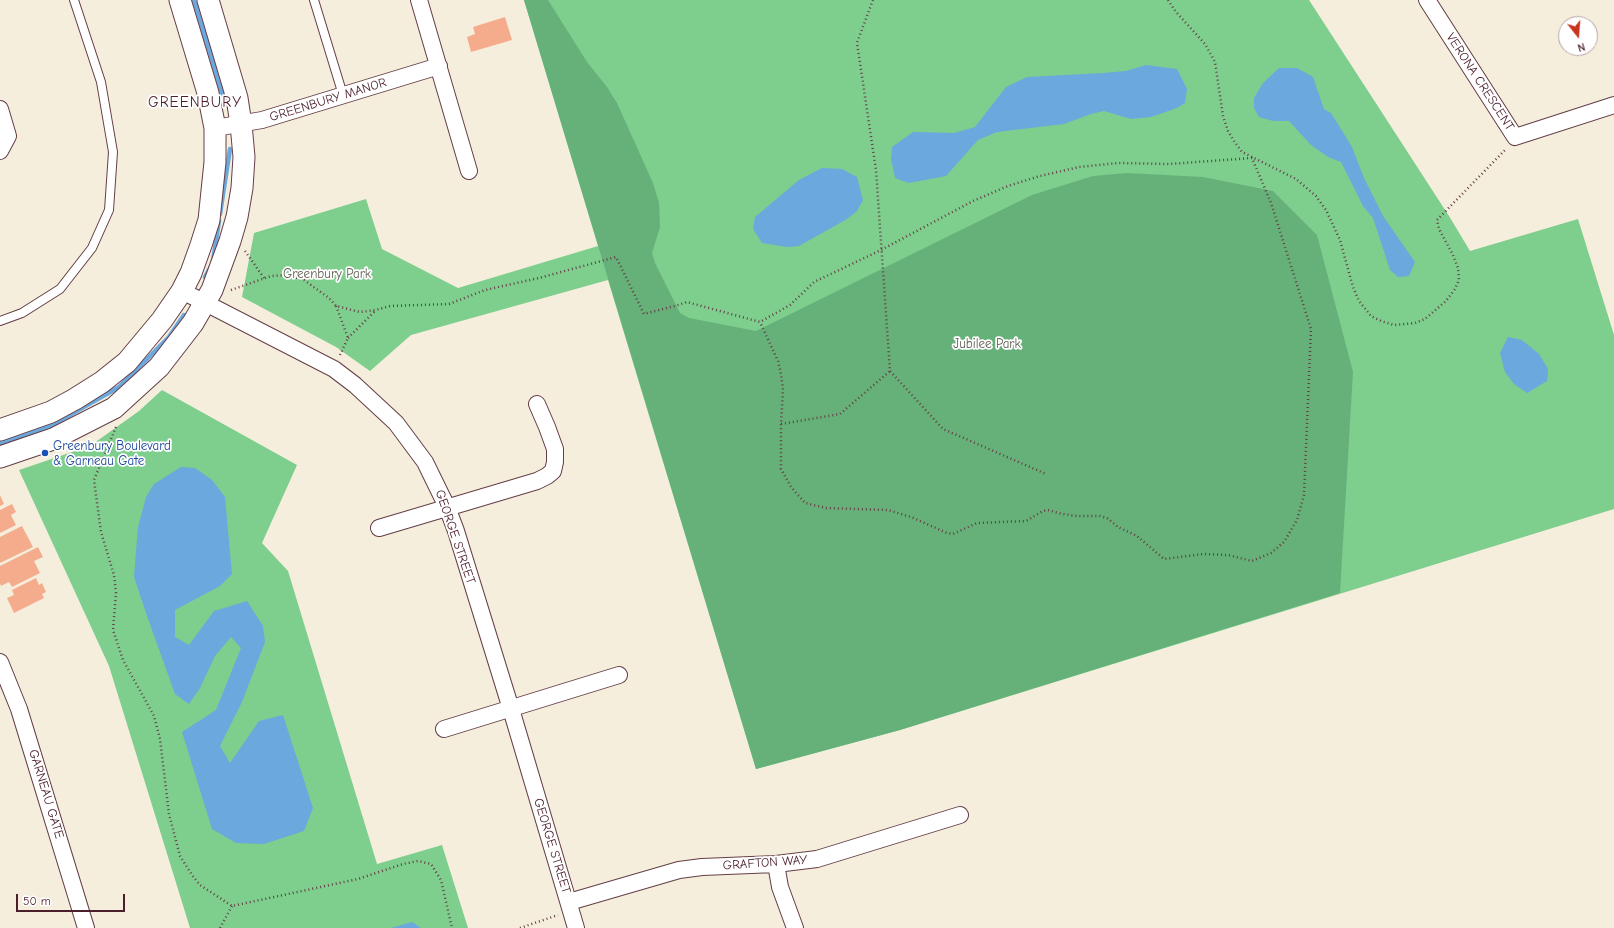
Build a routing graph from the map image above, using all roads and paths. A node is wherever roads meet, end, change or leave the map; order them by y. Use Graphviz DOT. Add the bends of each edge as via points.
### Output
graph roads {
  1 [pos="74,0"];
  2 [pos="180,0"];
  3 [pos="208,0"];
  4 [pos="314,0"];
  5 [pos="419,0"];
  6 [pos="873,0"];
  7 [pos="1168,0"];
  8 [pos="1427,0"];
  9 [pos="439,66"];
  10 [pos="343,95"];
  11 [pos="1614,105"];
  12 [pos="0,109"];
  13 [pos="241,124"];
  14 [pos="215,128"];
  15 [pos="1515,137"];
  16 [pos="0,151"];
  17 [pos="1252,158"];
  18 [pos="469,171"];
  19 [pos="244,250"];
  20 [pos="881,250"];
  21 [pos="264,278"];
  22 [pos="231,290"];
  23 [pos="182,291"];
  24 [pos="205,303"];
  25 [pos="336,306"];
  26 [pos="376,310"];
  27 [pos="0,321"];
  28 [pos="760,322"];
  29 [pos="348,338"];
  30 [pos="334,369"];
  31 [pos="890,371"];
  32 [pos="537,404"];
  33 [pos="781,424"];
  34 [pos="117,426"];
  35 [pos="0,430"];
  36 [pos="0,457"];
  37 [pos="1046,474"];
  38 [pos="447,507"];
  39 [pos="379,528"];
  40 [pos="0,662"];
  41 [pos="620,675"];
  42 [pos="511,709"];
  43 [pos="444,730"];
  44 [pos="960,815"];
  45 [pos="776,864"];
  46 [pos="232,906"];
  47 [pos="564,908"];
  48 [pos="86,928"];
  49 [pos="220,928"];
  50 [pos="452,928"];
  51 [pos="520,928"];
  52 [pos="576,928"];
  53 [pos="795,928"];
  1 -- 27 [label="lane" via="101,82 113,152 109,210 92,248 60,289 22,313"];
  2 -- 14 [label="street" via="208,92"];
  3 -- 13 [label="street" via="237,98"];
  4 -- 10 [label="lane"];
  5 -- 9 [label="street"];
  6 -- 20 [label="path" via="857,43 876,170"];
  7 -- 17 [label="path" via="1211,54 1218,74 1223,116 1228,131 1242,152"];
  8 -- 15 [label="street, VERONA CRESCENT"];
  9 -- 10 [label="street, GREENBURY MANOR"];
  9 -- 18 [label="street"];
  10 -- 13 [label="street, GREENBURY MANOR"];
  11 -- 15 [label="street, VERONA CRESCENT"];
  12 -- 16 [label="street" via="8,136"];
  13 -- 14 [label="street, GREENBURY MANOR"];
  13 -- 24 [label="street" via="244,157 237,217 216,282"];
  14 -- 23 [label="street" via="215,162 209,220"];
  15 -- 17 [label="path" via="1505,151 1437,220 1458,268 1459,280 1455,289 1446,301 1424,319 1415,323 1394,325 1371,316 1359,301 1340,240 1326,210 1316,196 1296,179"];
  17 -- 20 [label="path" via="1169,164 1118,163 1078,167 1040,176 973,201"];
  17 -- 33 [label="path" via="1271,204 1311,329 1304,495 1291,531 1284,542 1271,553 1252,560 1228,554 1164,559 1137,536 1118,527 1107,518 1062,514 1048,510 1026,521 977,523 953,534 888,510 826,508 805,503 790,487 781,469"];
  19 -- 21 [label="path"];
  20 -- 28 [label="path" via="814,282 790,305"];
  20 -- 31 [label="path"];
  21 -- 22 [label="path"];
  21 -- 25 [label="path" via="288,275 304,280"];
  23 -- 24 [label="street, GEORGE STREET"];
  23 -- 35 [label="street" via="145,342 127,362 102,382 51,412"];
  24 -- 30 [label="street, GEORGE STREET"];
  24 -- 36 [label="street" via="193,324 160,367 114,408 53,439"];
  25 -- 26 [label="path" via="360,312"];
  25 -- 29 [label="path"];
  26 -- 28 [label="path" via="390,306 449,304 485,290 616,257 644,314 687,302"];
  26 -- 29 [label="path"];
  28 -- 33 [label="path" via="778,361 783,390"];
  29 -- 30 [label="path"];
  30 -- 38 [label="street, GEORGE STREET" via="396,423 425,462"];
  31 -- 33 [label="path" via="840,414"];
  31 -- 37 [label="path" via="943,429"];
  32 -- 38 [label="street" via="555,449 553,471 537,481"];
  34 -- 46 [label="path" via="94,480 101,532 114,575 116,593 113,630 123,660 154,716 160,739 169,814 180,856 200,885"];
  38 -- 39 [label="street"];
  38 -- 42 [label="street, GEORGE STREET"];
  40 -- 48 [label="street, GARNEAU GATE" via="27,732"];
  41 -- 42 [label="street"];
  42 -- 43 [label="street"];
  42 -- 47 [label="street, GEORGE STREET"];
  44 -- 45 [label="street, GRAFTON WAY" via="830,855"];
  45 -- 47 [label="street, GRAFTON WAY" via="679,870"];
  45 -- 53 [label="street" via="780,887"];
  46 -- 49 [label="path"];
  46 -- 50 [label="path" via="358,879 418,861 431,864 441,880"];
  47 -- 51 [label="path"];
  47 -- 52 [label="street, GEORGE STREET"];
}
